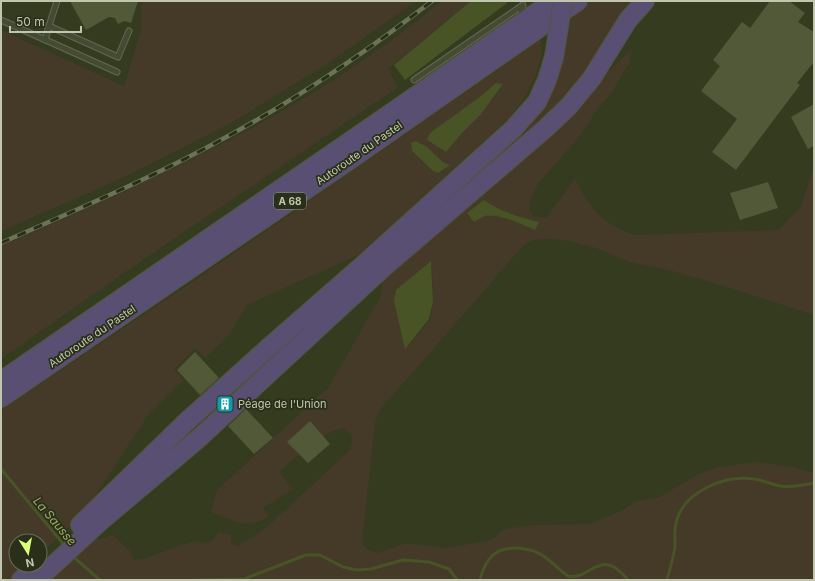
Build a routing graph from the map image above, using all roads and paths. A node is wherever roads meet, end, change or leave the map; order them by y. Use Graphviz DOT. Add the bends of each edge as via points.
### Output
graph roads {
  1 [pos="57,1"];
  2 [pos="553,1"];
  3 [pos="563,1"];
  4 [pos="578,1"];
  5 [pos="644,1"];
  6 [pos="1,20"];
  7 [pos="49,26"];
  8 [pos="517,26"];
  9 [pos="129,31"];
  10 [pos="44,40"];
  11 [pos="117,72"];
  12 [pos="414,80"];
  13 [pos="1,381"];
  14 [pos="1,398"];
  15 [pos="84,528"];
  16 [pos="48,561"];
  17 [pos="33,573"];
  18 [pos="21,580"];
  1 -- 7 [label="lane"];
  2 -- 8 [label="highway, Autoroute du Pastel / A 68"];
  3 -- 15 [label="highway, bridge" via="554,57 547,80 537,102 513,129 185,423"];
  4 -- 14 [label="highway, Autoroute du Pastel / A 68"];
  5 -- 15 [label="highway" via="628,20 592,78 569,106 546,128 383,268 198,439"];
  6 -- 10 [label="lane"];
  7 -- 9 [label="lane" via="118,57"];
  7 -- 10 [label="lane"];
  8 -- 12 [label="lane" via="523,5"];
  8 -- 13 [label="highway, Autoroute du Pastel / A 68"];
  10 -- 11 [label="lane"];
  15 -- 16 [label="highway"];
  17 -- 18 [label="highway"];
}
